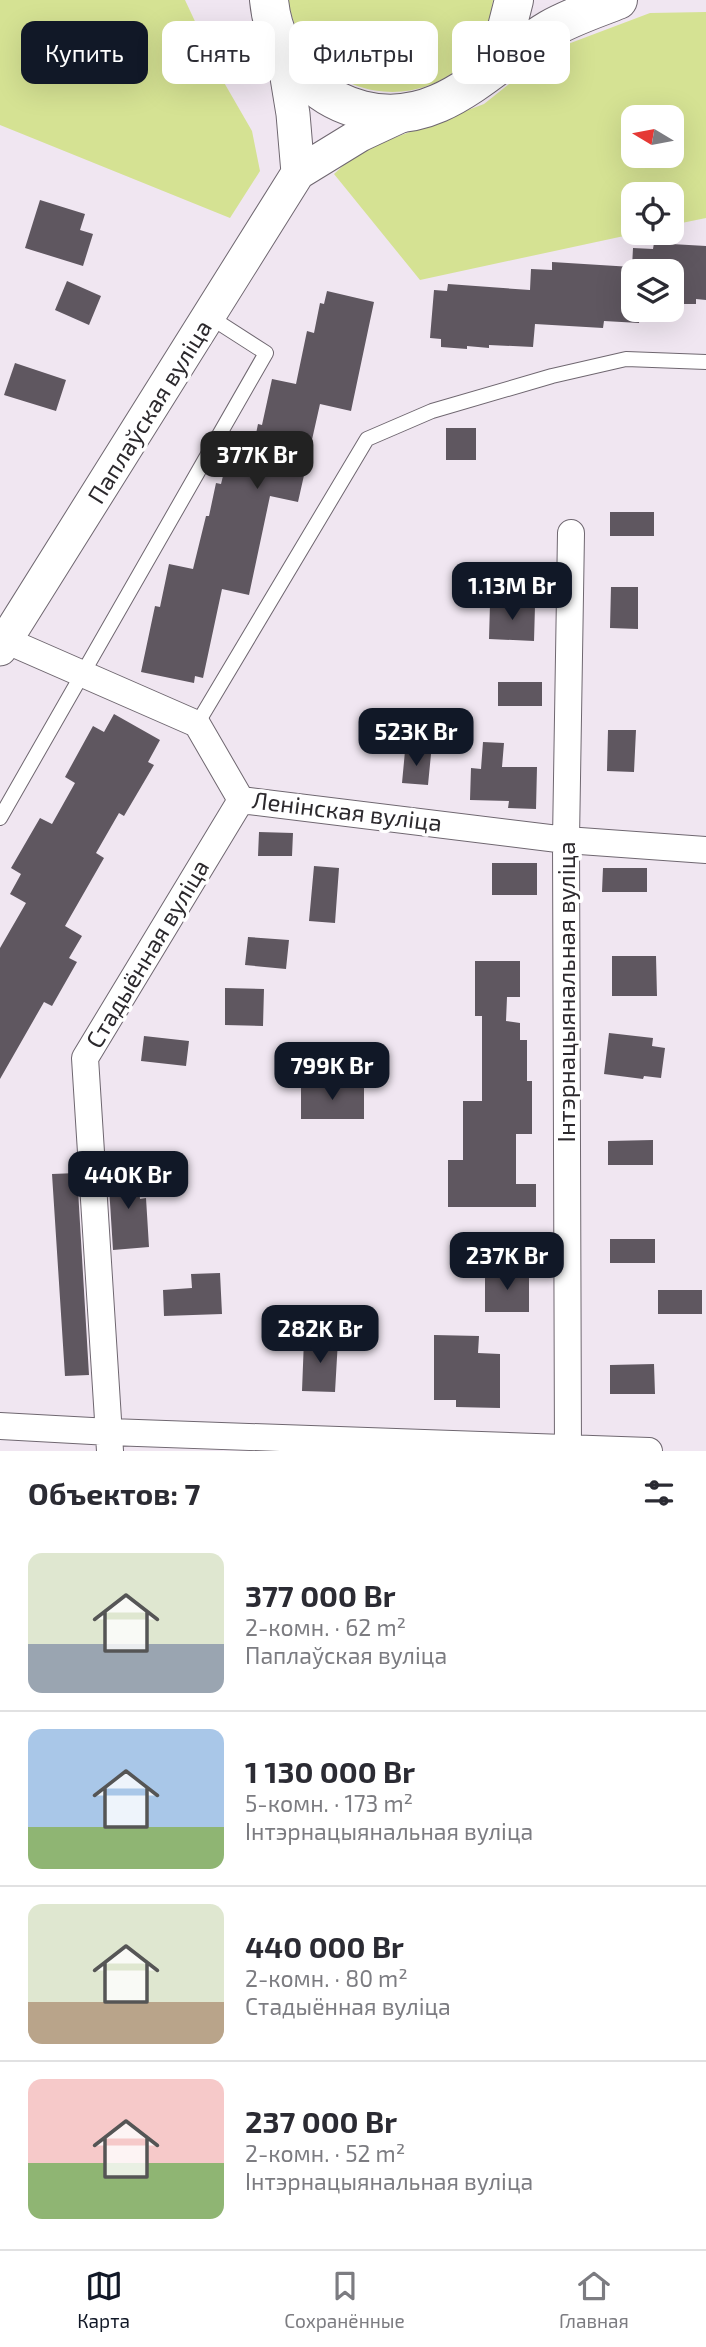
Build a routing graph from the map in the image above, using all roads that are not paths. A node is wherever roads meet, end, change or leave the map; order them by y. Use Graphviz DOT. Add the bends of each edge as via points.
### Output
graph roads {
  1 [pos="514,0"];
  2 [pos="618,0"];
  3 [pos="269,1"];
  4 [pos="509,21"];
  5 [pos="569,21"];
  6 [pos="282,47"];
  7 [pos="471,84"];
  8 [pos="405,114"];
  9 [pos="298,173"];
  10 [pos="210,317"];
  11 [pos="706,362"];
  12 [pos="572,533"];
  13 [pos="2,644"];
  14 [pos="83,674"];
  15 [pos="197,724"];
  16 [pos="241,800"];
  17 [pos="0,818"];
  18 [pos="566,840"];
  19 [pos="706,850"];
  20 [pos="0,1426"];
  21 [pos="110,1442"];
  22 [pos="568,1450"];
  23 [pos="649,1451"];
  1 -- 4 [label="main road"];
  2 -- 5 [label="main road"];
  3 -- 6 [label="main road"];
  6 -- 8 [label="main road" via="299,72 329,97 375,113"];
  6 -- 9 [label="street"];
  7 -- 8 [label="main road" via="456,96"];
  8 -- 9 [label="street, Паплаўская вуліца"];
  9 -- 10 [label="street, Паплаўская вуліца"];
  10 -- 13 [label="street, Паплаўская вуліца"];
  10 -- 14 [label="lane" via="266,353"];
  11 -- 15 [label="lane" via="626,359 432,411 367,439"];
  12 -- 18 [label="street, Інтэрнацыянальная вуліца"];
  13 -- 14 [label="street"];
  14 -- 15 [label="street"];
  14 -- 17 [label="lane"];
  15 -- 16 [label="street, Ленінская вуліца"];
  16 -- 18 [label="street, Ленінская вуліца"];
  16 -- 21 [label="street, Стадыённая вуліца" via="85,1058"];
  18 -- 19 [label="street, Ленінская вуліца"];
  18 -- 22 [label="street, Інтэрнацыянальная вуліца"];
  20 -- 21 [label="street"];
  21 -- 22 [label="street"];
  22 -- 23 [label="street"];
}
